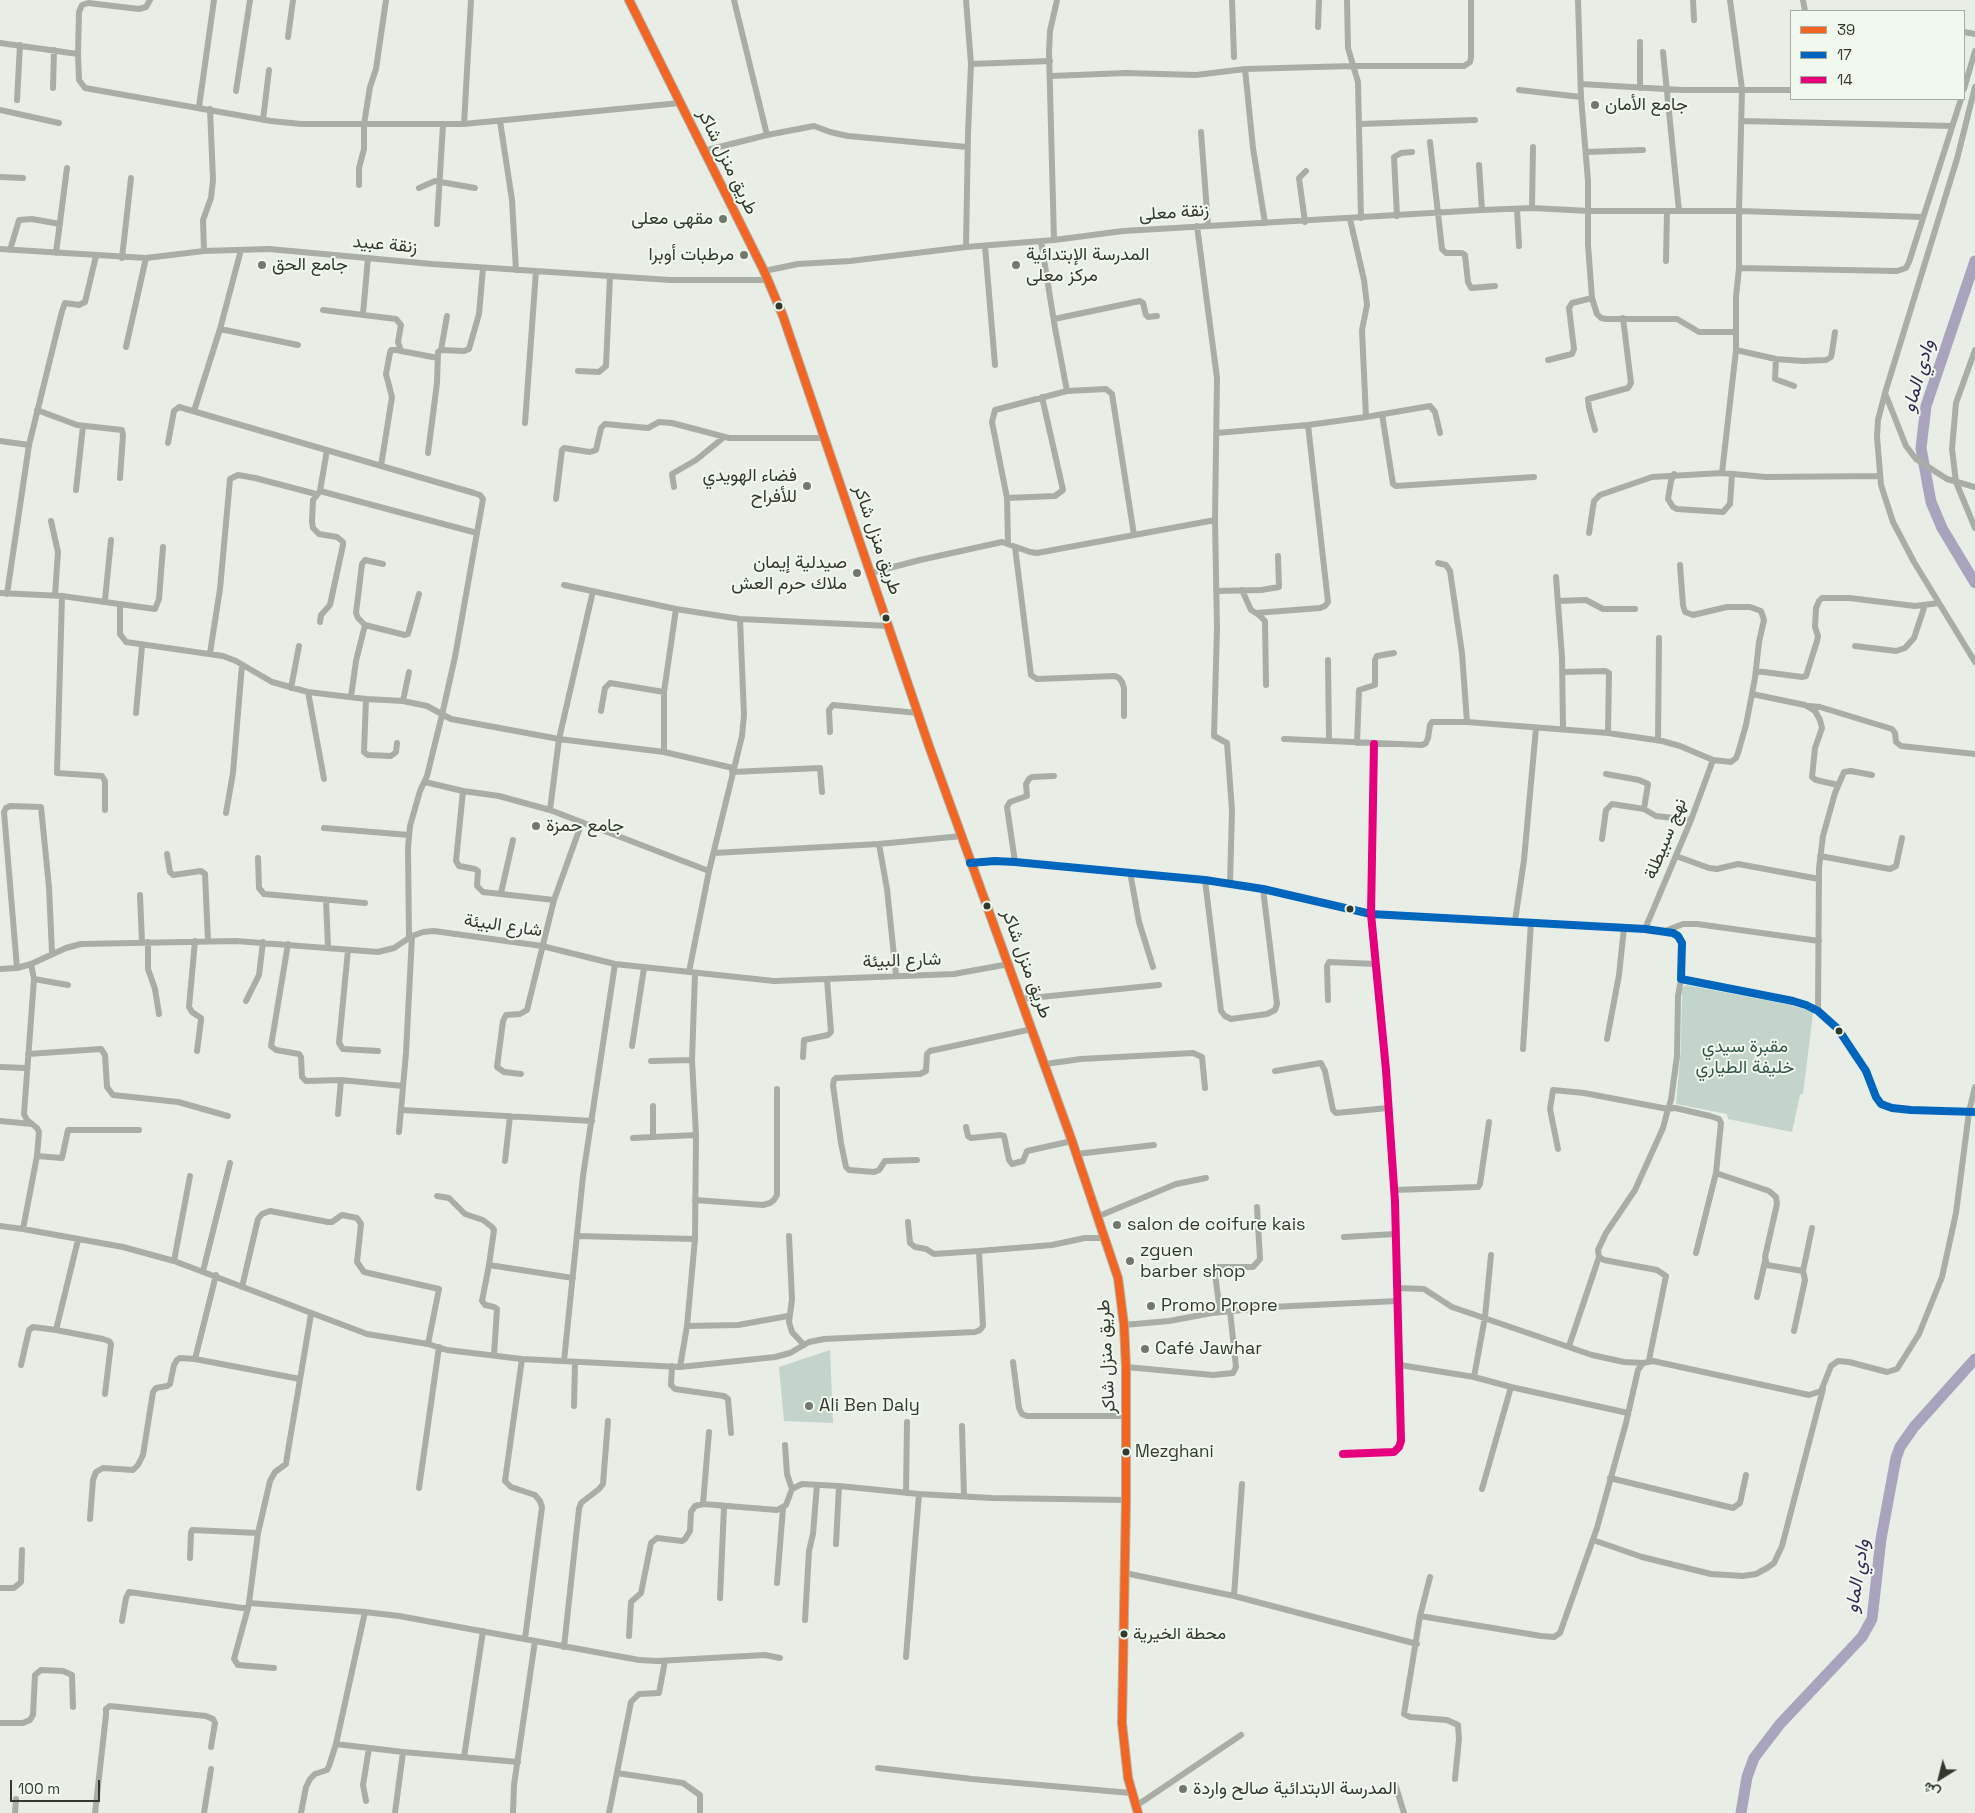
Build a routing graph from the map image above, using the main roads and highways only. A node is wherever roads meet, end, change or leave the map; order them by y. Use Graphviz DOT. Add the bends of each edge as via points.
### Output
graph roads {
  1 [pos="629,0"];
  2 [pos="1137,1810"];
  1 -- 2 [label="main road, طريق منزل شاكر" via="783,316 970,863 1045,1064 1118,1278 1126,1367 1122,1723 1124,1754"];
}
